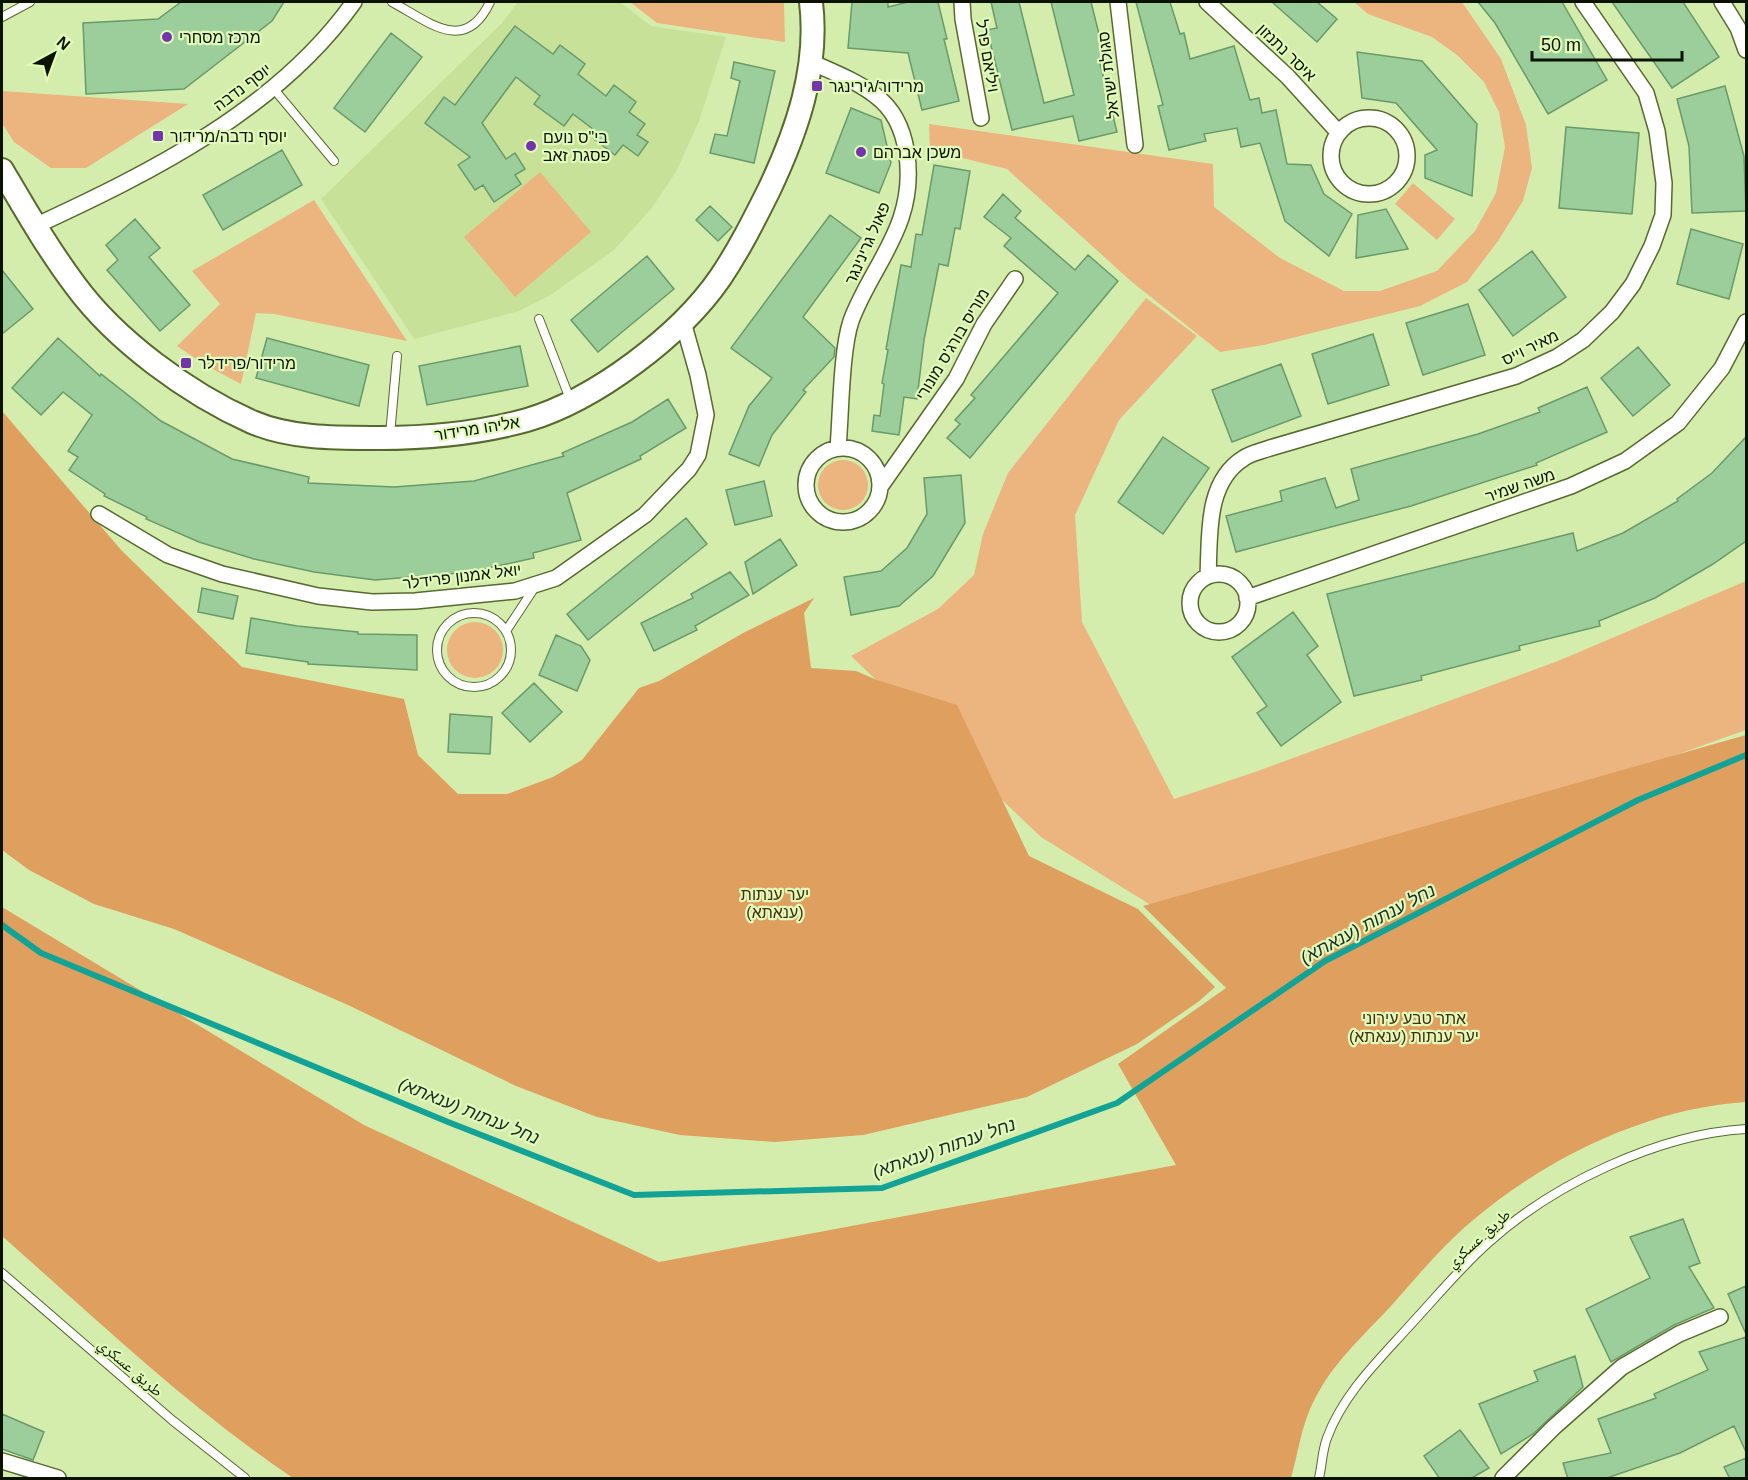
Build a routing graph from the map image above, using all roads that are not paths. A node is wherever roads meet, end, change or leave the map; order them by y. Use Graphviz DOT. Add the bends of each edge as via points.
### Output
graph roads {
  1 [pos="30,2"];
  2 [pos="354,2"];
  3 [pos="393,2"];
  4 [pos="490,2"];
  5 [pos="812,2"];
  6 [pos="962,2"];
  7 [pos="1118,2"];
  8 [pos="1207,2"];
  9 [pos="1583,2"];
  10 [pos="1722,2"];
  11 [pos="2,17"];
  12 [pos="1746,50"];
  13 [pos="811,62"];
  14 [pos="273,88"];
  15 [pos="981,118"];
  16 [pos="1338,132"];
  17 [pos="1135,145"];
  18 [pos="334,161"];
  19 [pos="2,170"];
  20 [pos="35,226"];
  21 [pos="1015,279"];
  22 [pos="539,319"];
  23 [pos="683,322"];
  24 [pos="1746,322"];
  25 [pos="397,356"];
  26 [pos="571,402"];
  27 [pos="390,438"];
  28 [pos="838,448"];
  29 [pos="880,487"];
  30 [pos="99,514"];
  31 [pos="1208,576"];
  32 [pos="537,584"];
  33 [pos="1247,598"];
  34 [pos="506,631"];
  35 [pos="1746,1130"];
  36 [pos="2,1273"];
  37 [pos="1720,1317"];
  38 [pos="2,1461"];
  39 [pos="58,1479"];
  40 [pos="245,1479"];
  41 [pos="1319,1479"];
  42 [pos="1503,1479"];
  1 -- 11 [label="lane"];
  2 -- 14 [label="street, יוסף נדבה" via="321,43"];
  3 -- 4 [label="lane" via="455,32 476,24"];
  5 -- 13 [label="street, אליהו מרידור"];
  6 -- 15 [label="street, ויליאם פרל"];
  7 -- 17 [label="street, סגולת ישראל"];
  8 -- 16 [label="street, איסר נתנזון" via="1288,77"];
  9 -- 31 [label="street, מאיר וייס" via="1646,93 1657,131 1664,183 1663,214 1633,284 1583,340 1516,376 1243,458 1222,480 1213,502"];
  10 -- 12 [label="street"];
  13 -- 23 [label="street, אליהו מרידור" via="800,117 753,222 719,279"];
  13 -- 28 [label="street, פאול גרינינגר" via="879,97 903,133 906,150 902,218 851,322"];
  14 -- 18 [label="lane"];
  14 -- 20 [label="street, יוסף נדבה" via="194,142 101,195"];
  16 -- 16 [label="street" via="1331,158 1344,185 1369,194 1390,189 1400,179 1408,154 1395,127 1370,117 1357,119"];
  19 -- 20 [label="street, אליהו מרידור"];
  20 -- 27 [label="street, אליהו מרידור" via="75,286 103,317 150,358 216,404 254,423 289,433"];
  21 -- 29 [label="street, מוריס בורג'ס מונורי" via="984,324 956,379"];
  22 -- 26 [label="lane"];
  23 -- 26 [label="street, אליהו מרידור" via="643,355"];
  23 -- 32 [label="street, יואל אמנון פרידלר" via="706,415 698,455 645,515 585,560 556,578"];
  24 -- 33 [label="street, משה שמיר" via="1722,368 1678,423 1625,461 1571,486"];
  25 -- 27 [label="lane"];
  26 -- 27 [label="street, אליהו מרידור" via="498,427"];
  28 -- 29 [label="street" via="863,453 879,474"];
  28 -- 29 [label="street" via="826,452 808,472 808,497 814,508 825,517 850,521 870,510"];
  30 -- 32 [label="street, יואל אמנון פרידלר" via="168,555 232,577 318,596 372,602 415,601 515,591"];
  31 -- 33 [label="street" via="1230,576 1239,582"];
  31 -- 33 [label="street" via="1193,588 1190,598 1192,615 1206,629 1218,632 1237,626 1244,618"];
  32 -- 34 [label="lane"];
  34 -- 34 [label="lane" via="488,616 475,613 449,624 438,646 444,671 459,684 471,687 488,685 499,678 511,656"];
  35 -- 41 [label="lane, طريق عسكري" via="1617,1160 1533,1209 1489,1242 1369,1371 1342,1406 1326,1440"];
  36 -- 40 [label="lane, طريق عسكري"];
  37 -- 42 [label="street" via="1679,1334 1622,1367"];
  38 -- 39 [label="street"];
}
